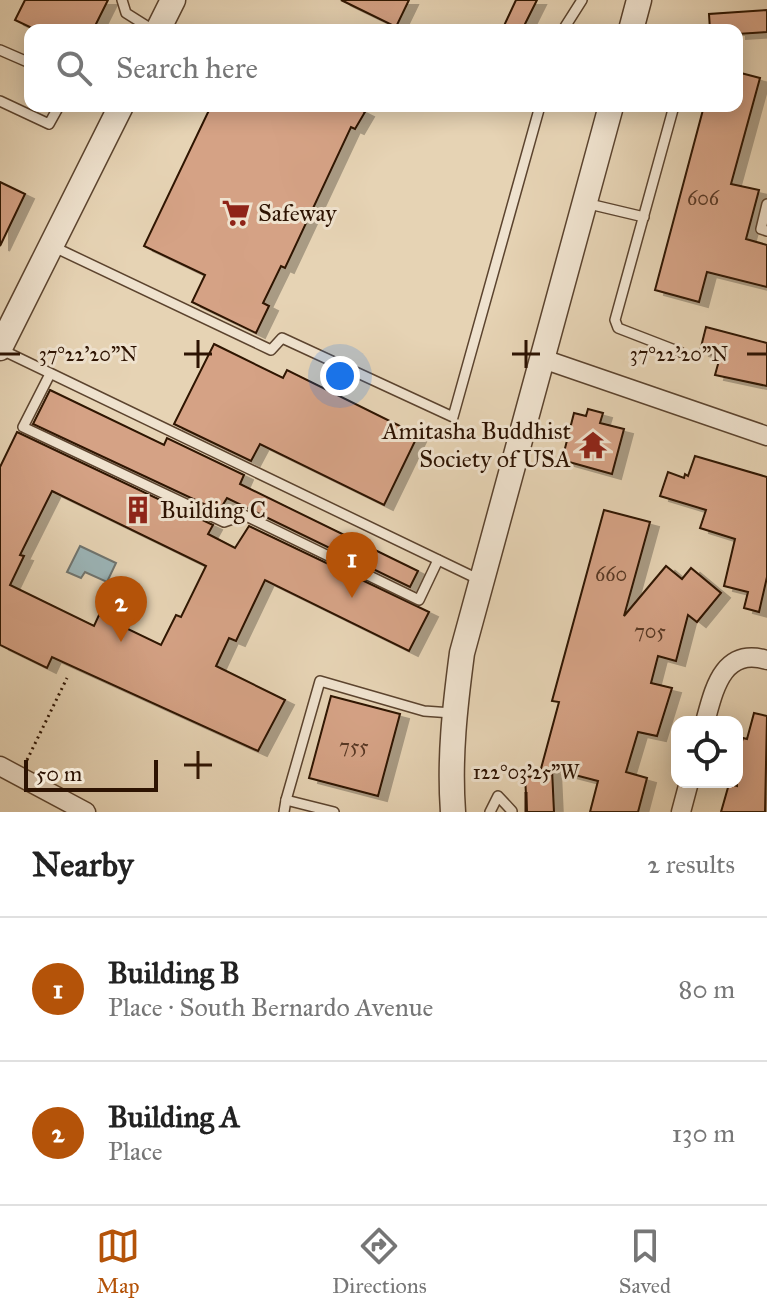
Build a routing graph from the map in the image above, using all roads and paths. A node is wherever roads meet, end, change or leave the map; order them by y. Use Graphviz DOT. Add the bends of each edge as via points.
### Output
graph roads {
  1 [pos="122,0"];
  2 [pos="173,0"];
  3 [pos="582,0"];
  4 [pos="639,0"];
  5 [pos="145,24"];
  6 [pos="159,24"];
  7 [pos="567,24"];
  8 [pos="633,24"];
  9 [pos="0,50"];
  10 [pos="24,60"];
  11 [pos="0,101"];
  12 [pos="56,112"];
  13 [pos="118,112"];
  14 [pos="538,112"];
  15 [pos="609,112"];
  16 [pos="672,112"];
  17 [pos="585,202"];
  18 [pos="767,204"];
  19 [pos="644,217"];
  20 [pos="767,231"];
  21 [pos="51,245"];
  22 [pos="0,348"];
  23 [pos="680,352"];
  24 [pos="543,359"];
  25 [pos="50,374"];
  26 [pos="767,436"];
  27 [pos="438,560"];
  28 [pos="480,580"];
  29 [pos="767,660"];
  30 [pos="67,678"];
  31 [pos="454,714"];
  32 [pos="707,716"];
  33 [pos="0,766"];
  34 [pos="19,777"];
  35 [pos="687,788"];
  36 [pos="286,800"];
  37 [pos="512,811"];
  38 [pos="86,812"];
  39 [pos="284,812"];
  40 [pos="334,812"];
  41 [pos="453,812"];
  42 [pos="490,812"];
  43 [pos="681,812"];
  1 -- 5 [label="lane" via="126,13"];
  2 -- 6 [label="street"];
  3 -- 7 [label="lane"];
  4 -- 8 [label="street"];
  9 -- 10 [label="lane"];
  11 -- 12 [label="lane" via="49,124"];
  13 -- 21 [label="street"];
  14 -- 21 [label="lane" via="453,417 282,338 271,350"];
  15 -- 17 [label="street"];
  16 -- 19 [label="lane"];
  17 -- 19 [label="lane"];
  17 -- 24 [label="street"];
  18 -- 20 [label="lane" via="761,229"];
  19 -- 23 [label="lane" via="615,320 618,328"];
  21 -- 22 [label="street"];
  22 -- 25 [label="lane"];
  24 -- 26 [label="street"];
  24 -- 28 [label="street"];
  25 -- 27 [label="lane"];
  25 -- 27 [label="lane" via="23,427 37,434 224,522 244,515 419,600"];
  27 -- 28 [label="lane"];
  28 -- 31 [label="street"];
  29 -- 32 [label="street" via="745,658 730,665 717,683"];
  30 -- 34 [label="path"];
  31 -- 36 [label="lane" via="424,711 320,681"];
  31 -- 41 [label="street"];
  33 -- 34 [label="street"];
  34 -- 38 [label="street"];
  35 -- 43 [label="street"];
  36 -- 39 [label="lane"];
  36 -- 40 [label="lane"];
  37 -- 42 [label="lane" via="498,796"];
}
